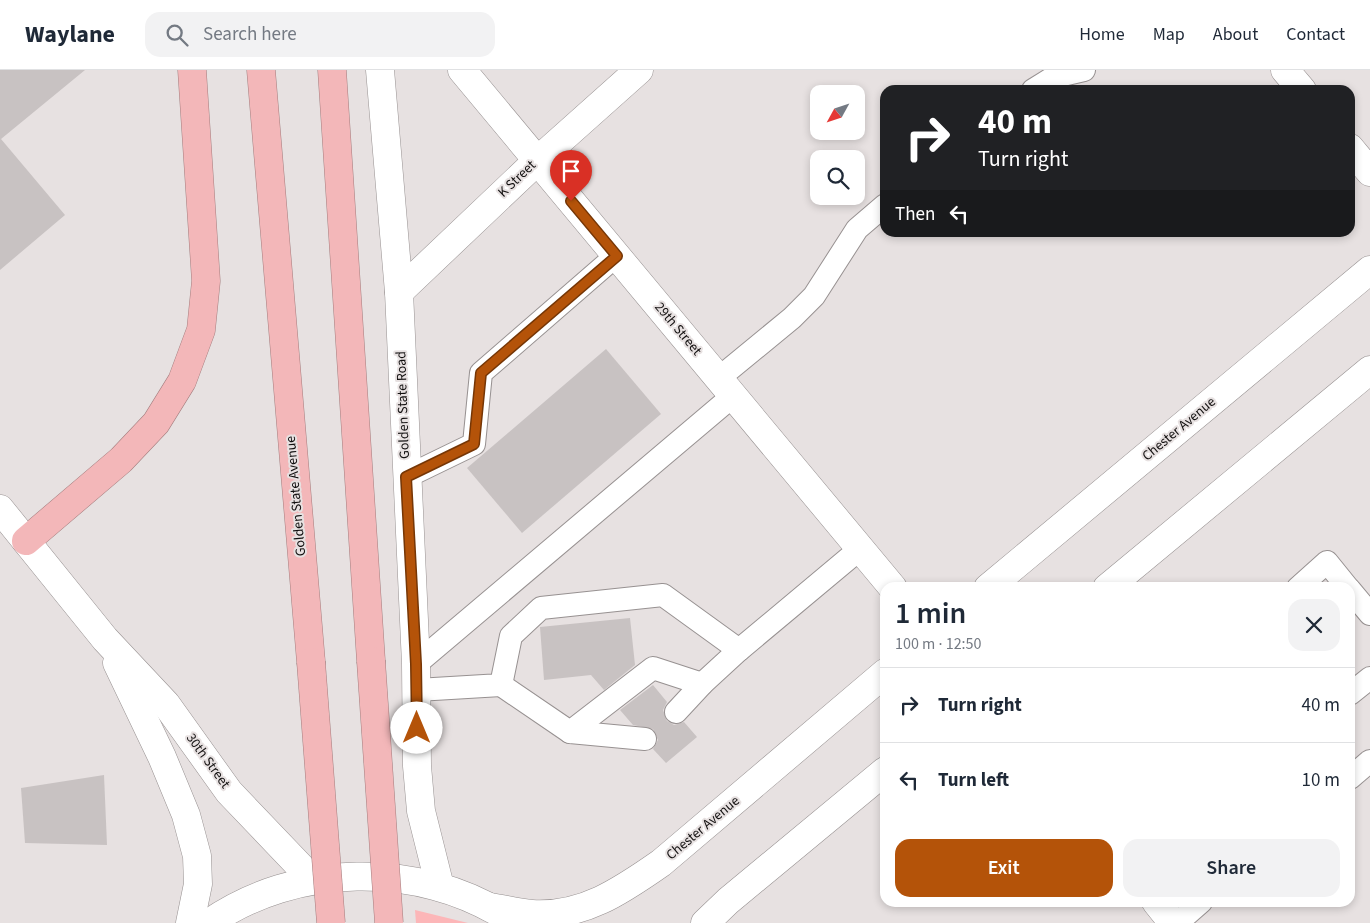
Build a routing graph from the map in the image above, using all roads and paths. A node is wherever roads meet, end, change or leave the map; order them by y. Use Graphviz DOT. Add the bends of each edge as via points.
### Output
graph roads {
  1 [pos="192,70"];
  2 [pos="261,70"];
  3 [pos="332,70"];
  4 [pos="380,70"];
  5 [pos="462,70"];
  6 [pos="639,70"];
  7 [pos="1084,70"];
  8 [pos="1285,70"];
  9 [pos="1040,85"];
  10 [pos="1298,85"];
  11 [pos="1355,154"];
  12 [pos="536,160"];
  13 [pos="1370,172"];
  14 [pos="880,209"];
  15 [pos="617,256"];
  16 [pos="1370,270"];
  17 [pos="399,292"];
  18 [pos="1370,370"];
  19 [pos="726,386"];
  20 [pos="406,477"];
  21 [pos="0,509"];
  22 [pos="26,541"];
  23 [pos="861,548"];
  24 [pos="888,582"];
  25 [pos="995,582"];
  26 [pos="1114,582"];
  27 [pos="1305,582"];
  28 [pos="1343,582"];
  29 [pos="1355,596"];
  30 [pos="1370,614"];
  31 [pos="106,639"];
  32 [pos="739,650"];
  33 [pos="416,677"];
  34 [pos="880,677"];
  35 [pos="1370,678"];
  36 [pos="702,684"];
  37 [pos="501,685"];
  38 [pos="1355,690"];
  39 [pos="676,712"];
  40 [pos="570,732"];
  41 [pos="645,739"];
  42 [pos="1370,761"];
  43 [pos="1355,774"];
  44 [pos="880,775"];
  45 [pos="313,880"];
  46 [pos="440,887"];
  47 [pos="490,907"];
  48 [pos="1161,907"];
  49 [pos="1195,907"];
  50 [pos="190,923"];
  51 [pos="209,923"];
  52 [pos="331,923"];
  53 [pos="389,923"];
  54 [pos="516,923"];
  55 [pos="705,923"];
  56 [pos="1175,923"];
  1 -- 22 [label="highway" via="206,281 201,330 182,381 156,423 121,460"];
  2 -- 52 [label="highway, Golden State Avenue, bridge"];
  3 -- 53 [label="highway, bridge"];
  4 -- 17 [label="main road, Golden State Road"];
  5 -- 12 [label="main road, 29th Street"];
  6 -- 12 [label="main road, K Street"];
  7 -- 9 [label="lane" via="1054,76"];
  8 -- 10 [label="main road"];
  11 -- 13 [label="main road"];
  12 -- 15 [label="main road, 29th Street"];
  12 -- 17 [label="main road, K Street"];
  14 -- 19 [label="lane" via="857,229 814,296"];
  15 -- 19 [label="main road, 29th Street"];
  15 -- 20 [label="lane" via="481,373 474,444"];
  16 -- 25 [label="main road, Chester Avenue"];
  17 -- 20 [label="main road, Golden State Road"];
  18 -- 26 [label="main road"];
  19 -- 23 [label="main road, 29th Street"];
  19 -- 33 [label="lane"];
  20 -- 33 [label="main road, Golden State Road"];
  21 -- 22 [label="main road, 30th Street"];
  22 -- 31 [label="main road, 30th Street"];
  23 -- 24 [label="main road, 29th Street"];
  23 -- 32 [label="lane"];
  27 -- 28 [label="lane" via="1327,562"];
  29 -- 30 [label="lane"];
  31 -- 45 [label="main road, 30th Street" via="166,704 229,792"];
  31 -- 50 [label="main road, 30th Street" via="186,815 197,856 198,884"];
  32 -- 36 [label="lane"];
  32 -- 37 [label="lane" via="663,595 541,608 511,636"];
  33 -- 37 [label="lane"];
  33 -- 46 [label="main road, Golden State Road" via="421,811"];
  34 -- 47 [label="main road, Chester Avenue" via="661,863 624,889 606,899 563,912 532,914"];
  35 -- 38 [label="lane"];
  36 -- 39 [label="lane"];
  36 -- 40 [label="lane" via="653,668"];
  37 -- 40 [label="lane"];
  40 -- 41 [label="lane"];
  42 -- 43 [label="lane"];
  44 -- 55 [label="main road"];
  45 -- 46 [label="main road" via="355,876 398,879"];
  45 -- 51 [label="main road" via="267,893 224,912"];
  46 -- 47 [label="main road"];
  47 -- 54 [label="main road"];
  48 -- 56 [label="main road"];
  49 -- 56 [label="lane"];
}
